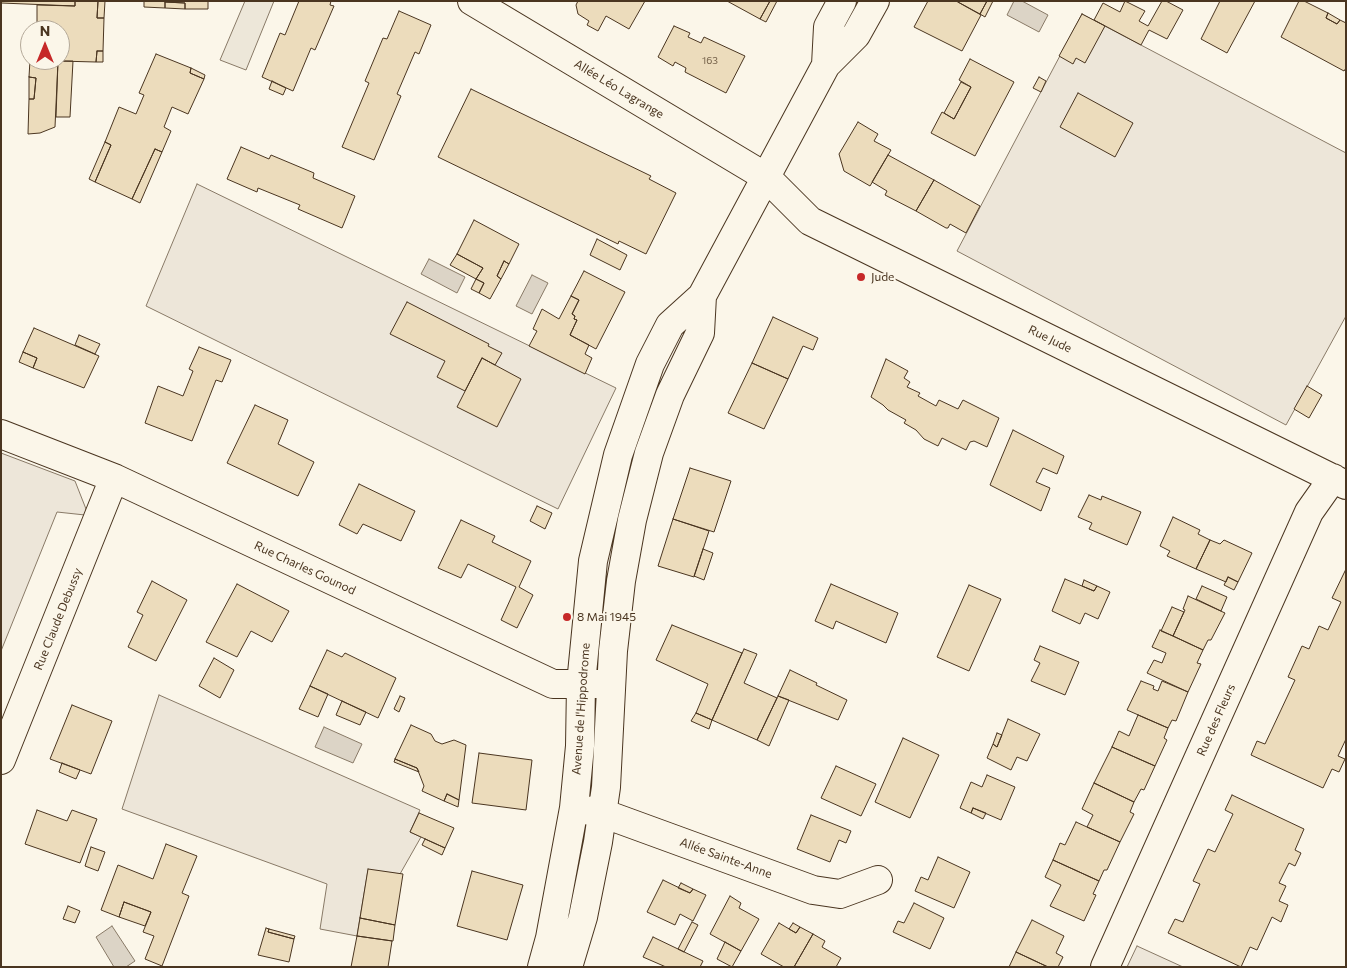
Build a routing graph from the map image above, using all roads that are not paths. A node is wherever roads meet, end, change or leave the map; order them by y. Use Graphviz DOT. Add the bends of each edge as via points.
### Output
graph roads {
  1 [pos="472,1"];
  2 [pos="842,1"];
  3 [pos="875,1"];
  4 [pos="826,65"];
  5 [pos="766,177"];
  6 [pos="702,296"];
  7 [pos="1,434"];
  8 [pos="114,478"];
  9 [pos="1339,481"];
  10 [pos="581,684"];
  11 [pos="612,684"];
  12 [pos="7,729"];
  13 [pos="1,760"];
  14 [pos="574,808"];
  15 [pos="602,813"];
  16 [pos="878,880"];
  17 [pos="542,967"];
  18 [pos="568,967"];
  19 [pos="1105,967"];
  1 -- 5 [label="street, Allée Léo Lagrange"];
  2 -- 4 [label="street" via="828,27"];
  3 -- 4 [label="street" via="856,35"];
  4 -- 5 [label="street"];
  5 -- 6 [label="street"];
  5 -- 9 [label="street, Rue Jude" via="810,221"];
  6 -- 10 [label="street, Avenue de l'Hippodrome" via="670,325 650,364 618,455 593,561"];
  6 -- 11 [label="street" via="700,333 670,395 652,445 632,520 621,580"];
  7 -- 8 [label="street, Rue Charles Gounod"];
  8 -- 10 [label="street, Rue Charles Gounod" via="553,684"];
  8 -- 12 [label="street, Rue Claude Debussy"];
  9 -- 19 [label="street, Rue des Fleurs" via="1309,512"];
  10 -- 11 [label="street, Rue Charles Gounod"];
  10 -- 14 [label="street, Avenue de l'Hippodrome"];
  11 -- 15 [label="street"];
  12 -- 13 [label="street, Rue Claude Debussy"];
  14 -- 15 [label="street, Allée Sainte-Anne"];
  14 -- 17 [label="street, Avenue de l'Hippodrome"];
  15 -- 16 [label="street, Allée Sainte-Anne" via="813,890 840,894"];
  15 -- 18 [label="street" via="583,917"];
}
